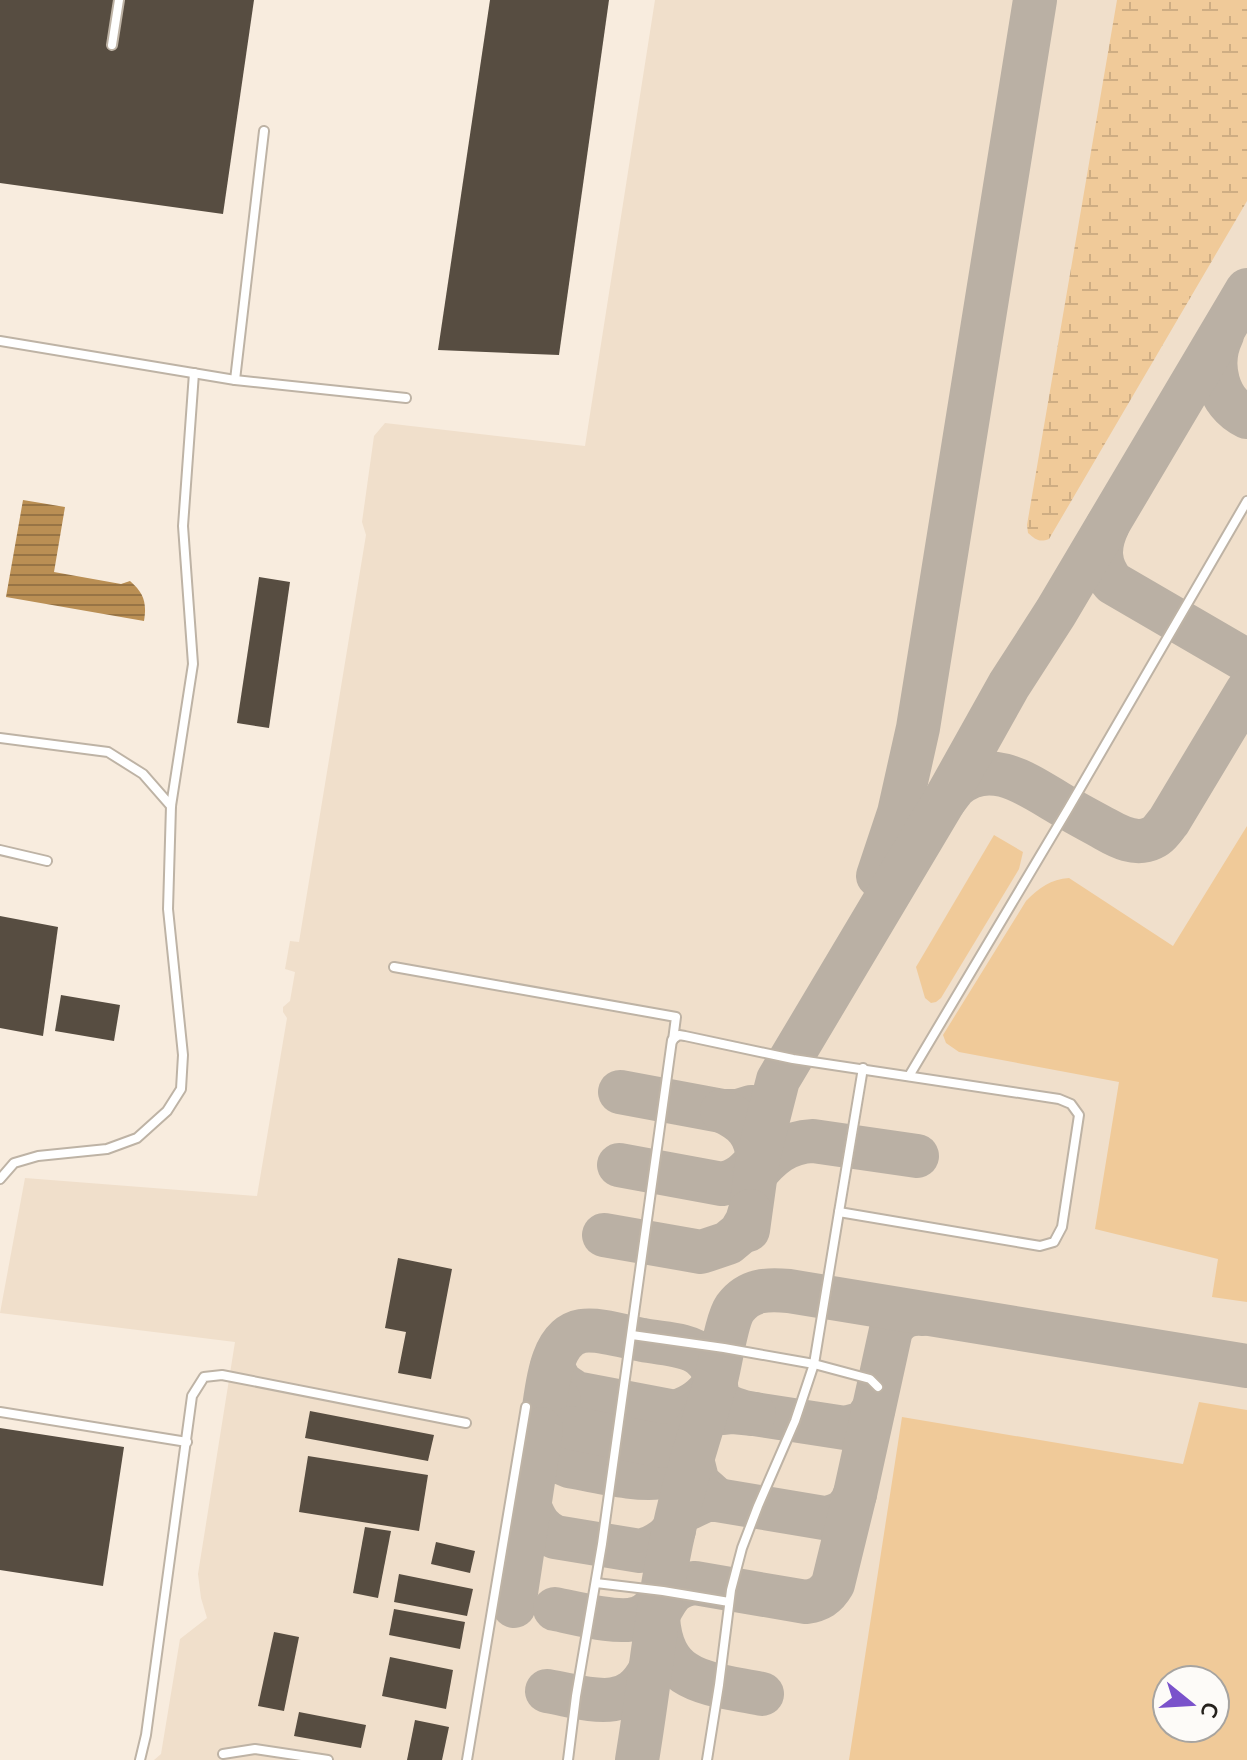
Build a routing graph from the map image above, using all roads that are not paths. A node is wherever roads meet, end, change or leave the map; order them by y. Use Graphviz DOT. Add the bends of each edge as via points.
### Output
graph roads {
  1 [pos="119,0"];
  2 [pos="112,45"];
  3 [pos="264,131"];
  4 [pos="0,341"];
  5 [pos="194,373"];
  6 [pos="235,380"];
  7 [pos="406,398"];
  8 [pos="1247,501"];
  9 [pos="0,738"];
  10 [pos="171,806"];
  11 [pos="0,850"];
  12 [pos="47,861"];
  13 [pos="394,967"];
  14 [pos="672,1040"];
  15 [pos="863,1068"];
  16 [pos="909,1076"];
  17 [pos="0,1179"];
  18 [pos="839,1212"];
  19 [pos="632,1335"];
  20 [pos="814,1364"];
  21 [pos="878,1387"];
  22 [pos="526,1407"];
  23 [pos="0,1412"];
  24 [pos="466,1423"];
  25 [pos="187,1442"];
  26 [pos="596,1583"];
  27 [pos="729,1602"];
  28 [pos="255,1749"];
  29 [pos="223,1754"];
  30 [pos="140,1760"];
  31 [pos="252,1760"];
  32 [pos="328,1760"];
  33 [pos="467,1760"];
  34 [pos="568,1760"];
  35 [pos="707,1760"];
  1 -- 2 [label="lane"];
  3 -- 6 [label="lane"];
  4 -- 5 [label="lane"];
  5 -- 6 [label="lane"];
  5 -- 10 [label="lane" via="183,526 193,664"];
  6 -- 7 [label="lane"];
  8 -- 16 [label="lane"];
  9 -- 10 [label="lane" via="108,752 143,774"];
  10 -- 17 [label="lane" via="168,909 183,1055 181,1089 167,1111 137,1138 107,1149 14,1163"];
  11 -- 12 [label="lane"];
  13 -- 14 [label="lane" via="676,1017"];
  14 -- 15 [label="lane" via="679,1035"];
  14 -- 19 [label="lane"];
  15 -- 16 [label="lane"];
  15 -- 18 [label="lane"];
  16 -- 18 [label="lane" via="1071,1104 1079,1115 1062,1227 1054,1242 1040,1246"];
  18 -- 20 [label="lane"];
  19 -- 20 [label="lane"];
  19 -- 26 [label="lane"];
  20 -- 21 [label="lane" via="870,1379"];
  20 -- 27 [label="lane" via="742,1548"];
  22 -- 33 [label="lane"];
  23 -- 25 [label="lane"];
  24 -- 25 [label="lane" via="222,1375 204,1377 192,1396"];
  25 -- 30 [label="lane"];
  26 -- 27 [label="lane"];
  26 -- 34 [label="lane"];
  27 -- 35 [label="lane"];
  28 -- 29 [label="lane"];
  28 -- 31 [label="lane"];
  28 -- 32 [label="lane"];
}
